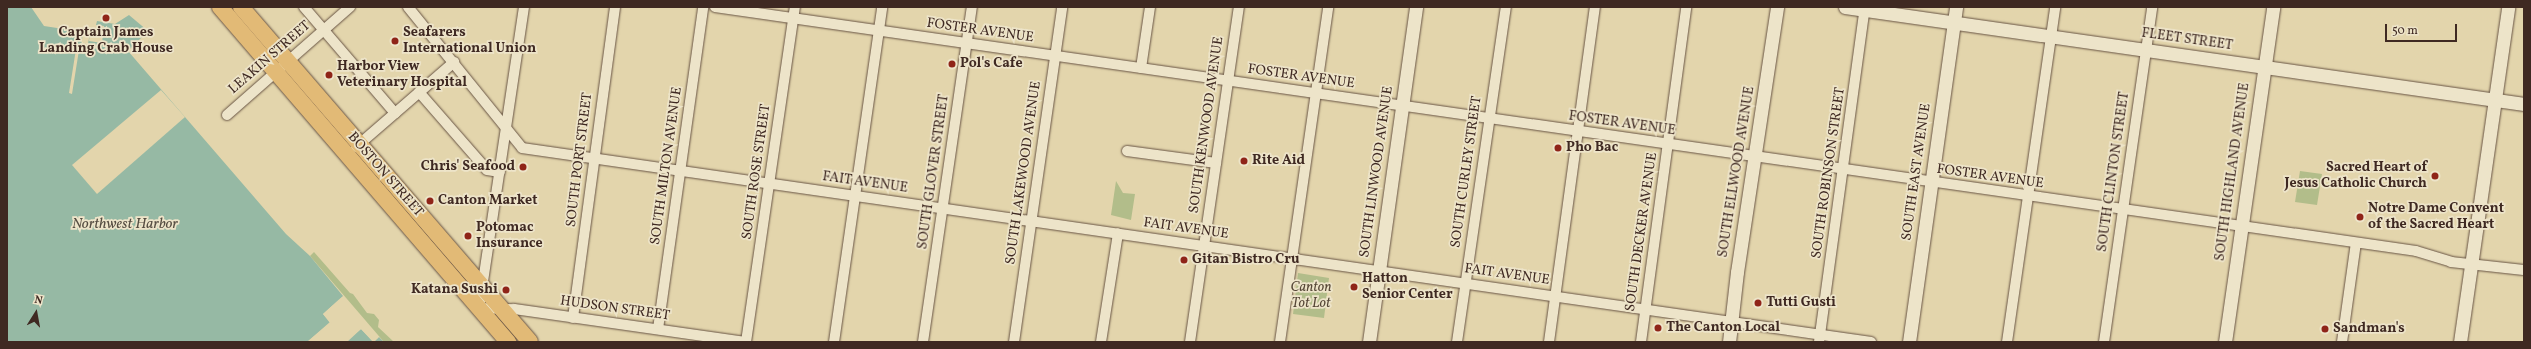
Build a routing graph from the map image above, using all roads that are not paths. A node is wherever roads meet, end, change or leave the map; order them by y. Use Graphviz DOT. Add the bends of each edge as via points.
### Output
graph roads {
  1 [pos="220,7"];
  2 [pos="241,7"];
  3 [pos="304,7"];
  4 [pos="350,7"];
  5 [pos="408,7"];
  6 [pos="524,7"];
  7 [pos="615,7"];
  8 [pos="703,7"];
  9 [pos="715,7"];
  10 [pos="795,7"];
  11 [pos="882,7"];
  12 [pos="972,7"];
  13 [pos="1062,7"];
  14 [pos="1150,7"];
  15 [pos="1238,7"];
  16 [pos="1328,7"];
  17 [pos="1416,7"];
  18 [pos="1506,7"];
  19 [pos="1595,7"];
  20 [pos="1686,7"];
  21 [pos="1777,7"];
  22 [pos="1845,7"];
  23 [pos="1956,7"];
  24 [pos="2055,7"];
  25 [pos="2152,7"];
  26 [pos="2273,7"];
  27 [pos="2508,7"];
  28 [pos="1864,8"];
  29 [pos="793,18"];
  30 [pos="1954,22"];
  31 [pos="324,30"];
  32 [pos="879,31"];
  33 [pos="2051,36"];
  34 [pos="967,43"];
  35 [pos="2146,50"];
  36 [pos="1055,56"];
  37 [pos="288,61"];
  38 [pos="454,62"];
  39 [pos="2264,67"];
  40 [pos="1141,68"];
  41 [pos="276,72"];
  42 [pos="1228,80"];
  43 [pos="419,92"];
  44 [pos="1316,93"];
  45 [pos="2495,100"];
  46 [pos="2524,104"];
  47 [pos="1403,106"];
  48 [pos="395,113"];
  49 [pos="227,115"];
  50 [pos="1488,119"];
  51 [pos="506,127"];
  52 [pos="1578,132"];
  53 [pos="359,144"];
  54 [pos="1668,145"];
  55 [pos="1127,151"];
  56 [pos="347,155"];
  57 [pos="594,158"];
  58 [pos="1756,158"];
  59 [pos="1216,163"];
  60 [pos="680,170"];
  61 [pos="1843,170"];
  62 [pos="500,172"];
  63 [pos="770,183"];
  64 [pos="1932,183"];
  65 [pos="855,196"];
  66 [pos="2028,196"];
  67 [pos="943,208"];
  68 [pos="2123,210"];
  69 [pos="1031,221"];
  70 [pos="2241,227"];
  71 [pos="1118,233"];
  72 [pos="2356,243"];
  73 [pos="1204,246"];
  74 [pos="1292,258"];
  75 [pos="2472,264"];
  76 [pos="2524,270"];
  77 [pos="1379,271"];
  78 [pos="1465,283"];
  79 [pos="483,288"];
  80 [pos="1555,296"];
  81 [pos="479,308"];
  82 [pos="500,308"];
  83 [pos="1646,310"];
  84 [pos="573,318"];
  85 [pos="1732,322"];
  86 [pos="658,329"];
  87 [pos="1819,338"];
  88 [pos="508,342"];
  89 [pos="530,342"];
  90 [pos="746,342"];
  91 [pos="834,342"];
  92 [pos="923,342"];
  93 [pos="1014,342"];
  94 [pos="1101,342"];
  95 [pos="1190,342"];
  96 [pos="1280,342"];
  97 [pos="1369,342"];
  98 [pos="1457,342"];
  99 [pos="1549,342"];
  100 [pos="1641,342"];
  101 [pos="1729,342"];
  102 [pos="1871,342"];
  103 [pos="1910,342"];
  104 [pos="2007,342"];
  105 [pos="2104,342"];
  106 [pos="2224,342"];
  107 [pos="2342,342"];
  108 [pos="2460,342"];
  1 -- 41 [label="main road, BOSTON STREET"];
  2 -- 37 [label="main road, BOSTON STREET"];
  3 -- 31 [label="street"];
  4 -- 31 [label="street, LEAKIN STREET"];
  5 -- 38 [label="street, FAIT AVENUE"];
  6 -- 51 [label="street"];
  7 -- 57 [label="street, SOUTH PORT STREET"];
  8 -- 60 [label="street, SOUTH MILTON AVENUE"];
  9 -- 29 [label="street, FOSTER AVENUE"];
  10 -- 29 [label="street, SOUTH ROSE STREET"];
  11 -- 32 [label="street"];
  12 -- 34 [label="street, SOUTH GLOVER STREET"];
  13 -- 36 [label="street, SOUTH LAKEWOOD AVENUE"];
  14 -- 40 [label="street"];
  15 -- 42 [label="street, SOUTH KENWOOD AVENUE"];
  16 -- 44 [label="street"];
  17 -- 47 [label="street, SOUTH LINWOOD AVENUE"];
  18 -- 50 [label="street, SOUTH CURLEY STREET"];
  19 -- 52 [label="street"];
  20 -- 54 [label="street, SOUTH DECKER AVENUE"];
  21 -- 58 [label="street, SOUTH ELLWOOD AVENUE"];
  22 -- 28 [label="street, FLEET STREET"];
  23 -- 30 [label="street, SOUTH EAST AVENUE"];
  24 -- 33 [label="street"];
  25 -- 35 [label="street, SOUTH CLINTON STREET"];
  26 -- 39 [label="street, SOUTH HIGHLAND AVENUE"];
  27 -- 45 [label="street"];
  28 -- 30 [label="street, FLEET STREET"];
  28 -- 61 [label="street, SOUTH ROBINSON STREET"];
  29 -- 32 [label="street, FOSTER AVENUE"];
  29 -- 63 [label="street, SOUTH ROSE STREET"];
  30 -- 33 [label="street, FLEET STREET"];
  30 -- 64 [label="street, SOUTH EAST AVENUE"];
  31 -- 37 [label="street, LEAKIN STREET"];
  31 -- 48 [label="street"];
  32 -- 34 [label="street, FOSTER AVENUE"];
  32 -- 65 [label="street"];
  33 -- 35 [label="street, FLEET STREET"];
  33 -- 66 [label="street"];
  34 -- 36 [label="street, FOSTER AVENUE"];
  34 -- 67 [label="street, SOUTH GLOVER STREET"];
  35 -- 39 [label="street, FLEET STREET"];
  35 -- 68 [label="street, SOUTH CLINTON STREET"];
  36 -- 40 [label="street, FOSTER AVENUE"];
  36 -- 69 [label="street, SOUTH LAKEWOOD AVENUE"];
  37 -- 41 [label="street, LEAKIN STREET"];
  37 -- 53 [label="main road, BOSTON STREET"];
  38 -- 43 [label="street"];
  38 -- 51 [label="street, FAIT AVENUE"];
  39 -- 45 [label="street, FLEET STREET"];
  39 -- 70 [label="street, SOUTH HIGHLAND AVENUE"];
  40 -- 42 [label="street, FOSTER AVENUE"];
  41 -- 49 [label="street, LEAKIN STREET"];
  41 -- 56 [label="main road, BOSTON STREET"];
  42 -- 44 [label="street, FOSTER AVENUE"];
  42 -- 59 [label="street, SOUTH KENWOOD AVENUE"];
  43 -- 48 [label="street"];
  43 -- 62 [label="street" via="487,170"];
  44 -- 47 [label="street, FOSTER AVENUE"];
  44 -- 74 [label="street"];
  45 -- 46 [label="street, FLEET STREET"];
  45 -- 75 [label="street"];
  47 -- 50 [label="street, FOSTER AVENUE"];
  47 -- 77 [label="street, SOUTH LINWOOD AVENUE"];
  48 -- 53 [label="street"];
  50 -- 52 [label="street, FOSTER AVENUE"];
  50 -- 78 [label="street, SOUTH CURLEY STREET"];
  51 -- 57 [label="street, FAIT AVENUE" via="522,148"];
  51 -- 62 [label="street"];
  52 -- 54 [label="street, FOSTER AVENUE"];
  52 -- 80 [label="street"];
  53 -- 56 [label="street"];
  53 -- 79 [label="main road, BOSTON STREET"];
  54 -- 58 [label="street, FOSTER AVENUE"];
  54 -- 83 [label="street, SOUTH DECKER AVENUE"];
  55 -- 59 [label="street"];
  56 -- 81 [label="main road, BOSTON STREET" via="371,188"];
  57 -- 60 [label="street, FAIT AVENUE"];
  57 -- 84 [label="street, SOUTH PORT STREET"];
  58 -- 61 [label="street, FOSTER AVENUE"];
  58 -- 85 [label="street, SOUTH ELLWOOD AVENUE" via="1737,272"];
  59 -- 73 [label="street, SOUTH KENWOOD AVENUE"];
  60 -- 63 [label="street, FAIT AVENUE"];
  60 -- 86 [label="street, SOUTH MILTON AVENUE"];
  61 -- 64 [label="street, FOSTER AVENUE"];
  61 -- 87 [label="street, SOUTH ROBINSON STREET"];
  62 -- 79 [label="street"];
  63 -- 65 [label="street, FAIT AVENUE"];
  63 -- 90 [label="street, SOUTH ROSE STREET"];
  64 -- 66 [label="street, FOSTER AVENUE"];
  64 -- 103 [label="street, SOUTH EAST AVENUE"];
  65 -- 67 [label="street, FAIT AVENUE"];
  65 -- 91 [label="street"];
  66 -- 68 [label="street, FOSTER AVENUE"];
  66 -- 104 [label="street"];
  67 -- 69 [label="street, FAIT AVENUE"];
  67 -- 92 [label="street, SOUTH GLOVER STREET"];
  68 -- 70 [label="street, FOSTER AVENUE"];
  68 -- 105 [label="street, SOUTH CLINTON STREET"];
  69 -- 71 [label="street, FAIT AVENUE"];
  69 -- 93 [label="street, SOUTH LAKEWOOD AVENUE"];
  70 -- 72 [label="street, FOSTER AVENUE"];
  70 -- 106 [label="street, SOUTH HIGHLAND AVENUE"];
  71 -- 73 [label="street, FAIT AVENUE"];
  71 -- 94 [label="street"];
  72 -- 75 [label="street, FOSTER AVENUE" via="2416,251 2451,262"];
  72 -- 107 [label="street"];
  73 -- 74 [label="street, FAIT AVENUE"];
  73 -- 95 [label="street, SOUTH KENWOOD AVENUE"];
  74 -- 77 [label="street, FAIT AVENUE"];
  74 -- 96 [label="street"];
  75 -- 76 [label="street, FOSTER AVENUE"];
  75 -- 108 [label="street"];
  77 -- 78 [label="street, FAIT AVENUE"];
  77 -- 97 [label="street, SOUTH LINWOOD AVENUE"];
  78 -- 80 [label="street, FAIT AVENUE"];
  78 -- 98 [label="street, SOUTH CURLEY STREET"];
  79 -- 81 [label="street"];
  79 -- 82 [label="main road, BOSTON STREET"];
  80 -- 83 [label="street, FAIT AVENUE"];
  80 -- 99 [label="street"];
  81 -- 82 [label="street, HUDSON STREET"];
  81 -- 88 [label="main road, BOSTON STREET"];
  82 -- 84 [label="street, HUDSON STREET"];
  82 -- 89 [label="main road, BOSTON STREET"];
  83 -- 85 [label="street, FAIT AVENUE"];
  83 -- 100 [label="street, SOUTH DECKER AVENUE"];
  84 -- 86 [label="street, HUDSON STREET"];
  85 -- 87 [label="street, FAIT AVENUE"];
  85 -- 101 [label="street, SOUTH ELLWOOD AVENUE"];
  86 -- 90 [label="street, HUDSON STREET"];
  87 -- 102 [label="street, FAIT AVENUE"];
}
